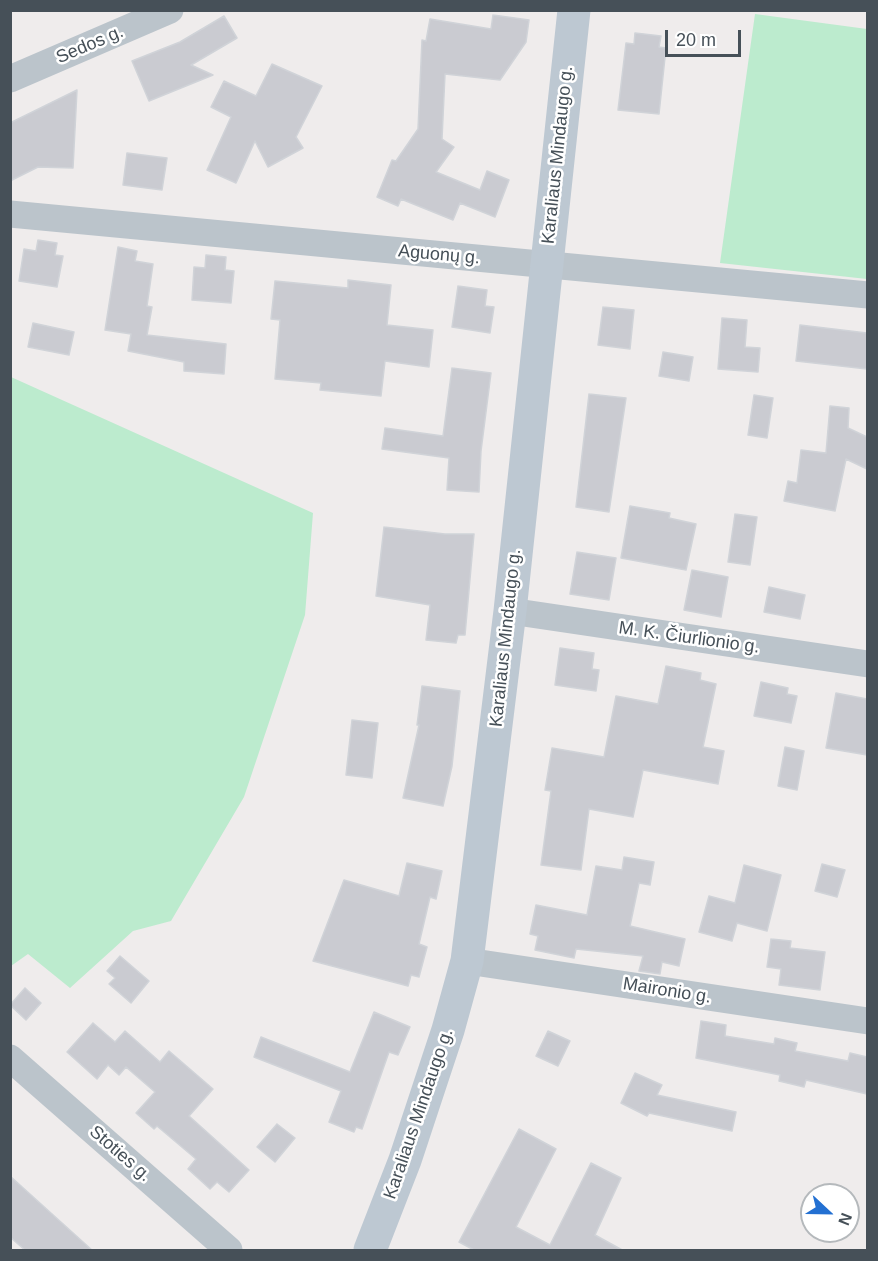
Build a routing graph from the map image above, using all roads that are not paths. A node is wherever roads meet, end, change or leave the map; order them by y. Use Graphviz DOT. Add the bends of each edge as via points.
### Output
graph roads {
  1 [pos="170,10"];
  2 [pos="574,10"];
  3 [pos="10,80"];
  4 [pos="10,214"];
  5 [pos="546,265"];
  6 [pos="867,296"];
  7 [pos="510,611"];
  8 [pos="867,664"];
  9 [pos="466,961"];
  10 [pos="867,1021"];
  11 [pos="10,1058"];
  12 [pos="229,1251"];
  13 [pos="370,1251"];
  1 -- 3 [label="street, Sedos g."];
  2 -- 5 [label="main road, Karaliaus Mindaugo g."];
  4 -- 5 [label="street, Aguonų g."];
  5 -- 6 [label="street, Aguonų g."];
  5 -- 7 [label="main road, Karaliaus Mindaugo g."];
  7 -- 8 [label="street, M. K. Čiurlionio g."];
  7 -- 9 [label="main road, Karaliaus Mindaugo g."];
  9 -- 10 [label="street, Maironio g."];
  9 -- 13 [label="main road, Karaliaus Mindaugo g." via="409,1149"];
  11 -- 12 [label="street, Stoties g."];
}
